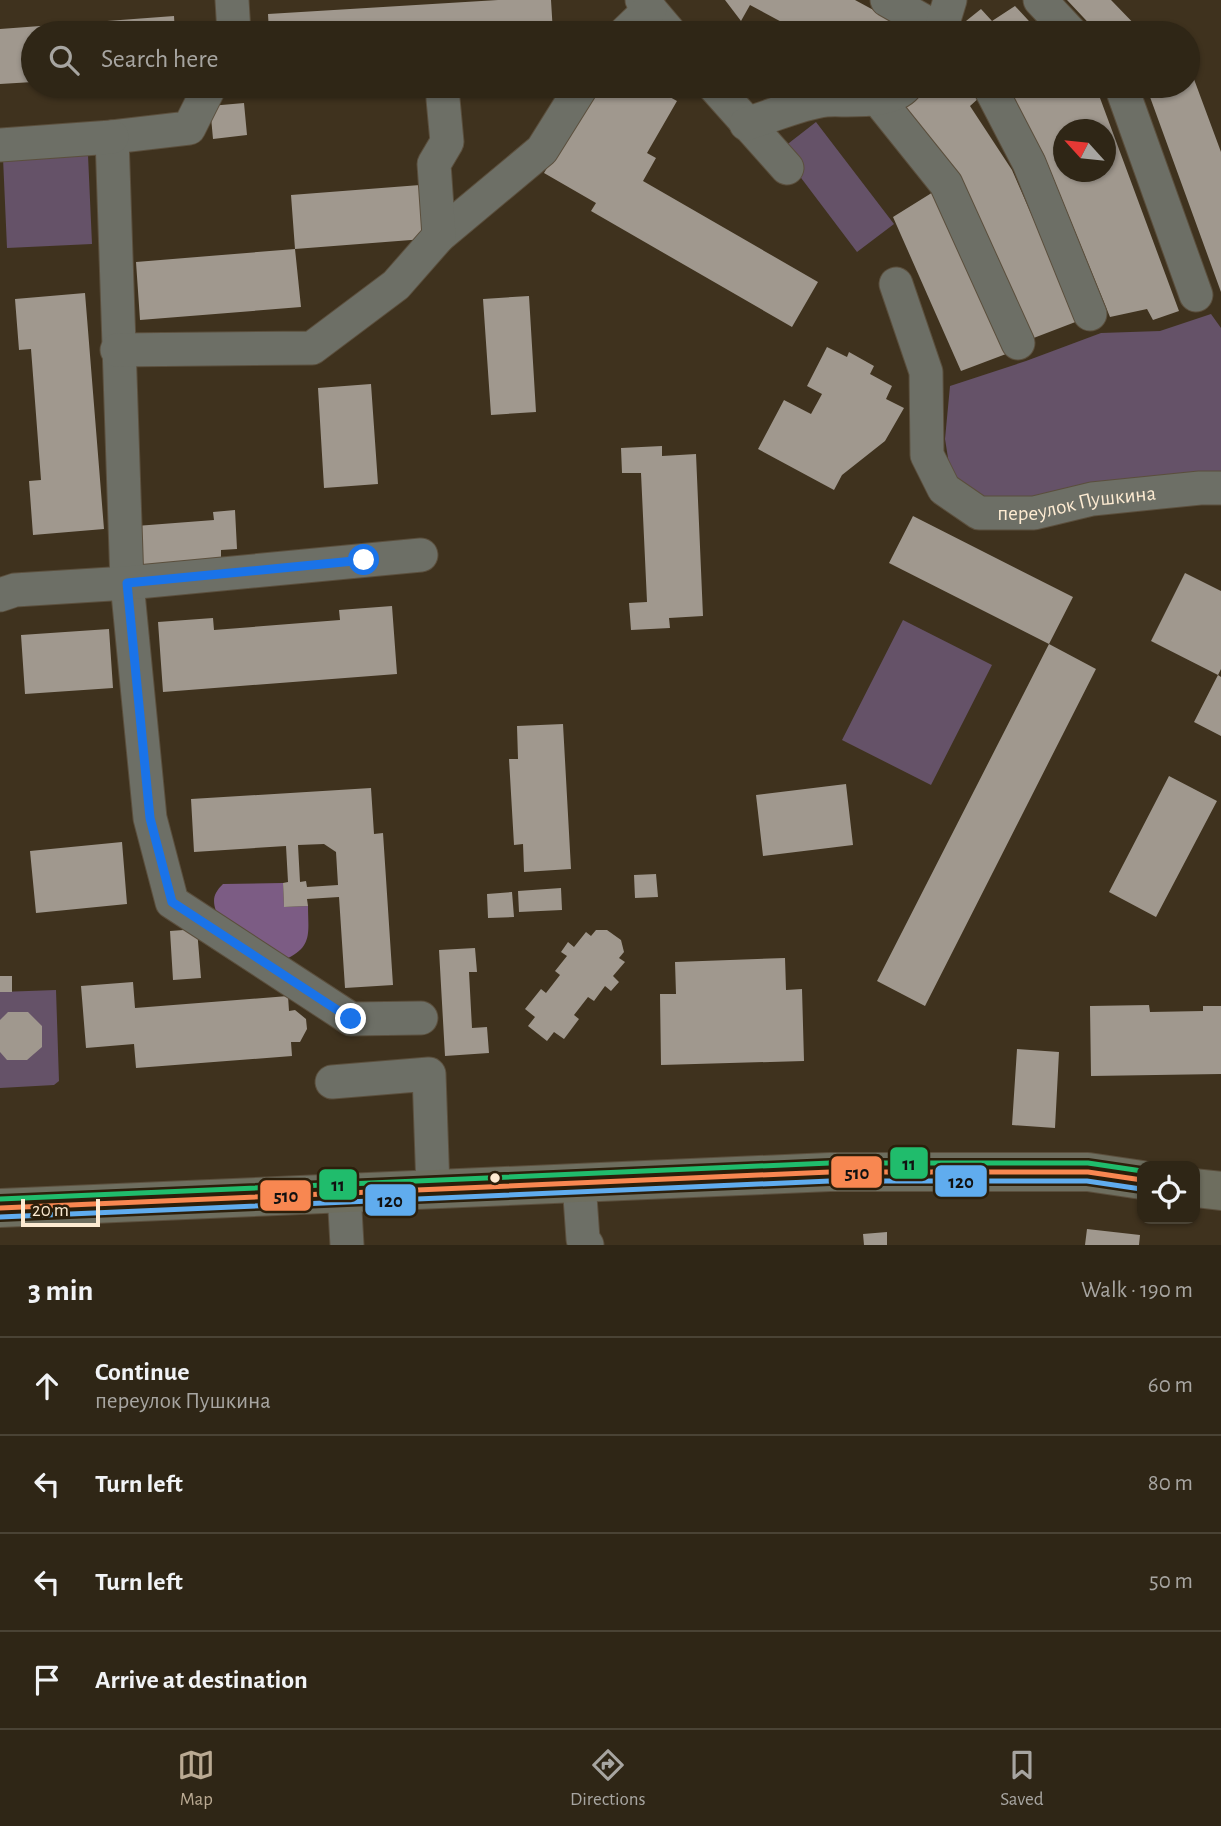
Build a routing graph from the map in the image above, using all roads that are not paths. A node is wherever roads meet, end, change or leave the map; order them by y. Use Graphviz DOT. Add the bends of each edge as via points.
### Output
graph roads {
  1 [pos="232,0"];
  2 [pos="887,0"];
  3 [pos="1040,0"];
  4 [pos="233,21"];
  5 [pos="937,21"];
  6 [pos="1060,21"];
  7 [pos="204,98"];
  8 [pos="574,98"];
  9 [pos="724,98"];
  10 [pos="840,98"];
  11 [pos="896,98"];
  12 [pos="995,98"];
  13 [pos="1125,98"];
  14 [pos="443,99"];
  15 [pos="746,124"];
  16 [pos="112,137"];
  17 [pos="0,145"];
  18 [pos="788,168"];
  19 [pos="439,236"];
  20 [pos="895,284"];
  21 [pos="1196,295"];
  22 [pos="1090,314"];
  23 [pos="1018,343"];
  24 [pos="117,350"];
  25 [pos="1221,488"];
  26 [pos="421,555"];
  27 [pos="127,583"];
  28 [pos="0,595"];
  29 [pos="421,1018"];
  30 [pos="332,1082"];
  31 [pos="1137,1179"];
  32 [pos="579,1183"];
  33 [pos="433,1188"];
  34 [pos="1200,1189"];
  35 [pos="1221,1191"];
  36 [pos="344,1192"];
  37 [pos="0,1209"];
  38 [pos="347,1245"];
  39 [pos="587,1245"];
  1 -- 4 [label="street"];
  2 -- 5 [label="street"];
  3 -- 6 [label="street"];
  7 -- 16 [label="street" via="189,128"];
  8 -- 19 [label="street" via="542,149"];
  9 -- 15 [label="street"];
  10 -- 15 [label="street"];
  11 -- 23 [label="street" via="946,184"];
  12 -- 22 [label="street" via="1029,163"];
  13 -- 21 [label="street"];
  14 -- 19 [label="street" via="447,142 433,164"];
  15 -- 18 [label="street"];
  16 -- 17 [label="street"];
  16 -- 24 [label="street"];
  19 -- 24 [label="street" via="396,285 312,348"];
  20 -- 25 [label="street, переулок Пушкина" via="926,372 927,454 944,489 979,513 1034,513 1091,499"];
  24 -- 27 [label="street"];
  26 -- 27 [label="street"];
  27 -- 28 [label="street" via="15,590"];
  27 -- 29 [label="street" via="150,818 172,902 351,1019"];
  30 -- 33 [label="street" via="429,1074"];
  31 -- 32 [label="main road" via="1088,1172 830,1172"];
  32 -- 33 [label="main road"];
  32 -- 39 [label="street"];
  33 -- 36 [label="main road"];
  34 -- 35 [label="main road"];
  36 -- 37 [label="main road"];
  36 -- 38 [label="street"];
}
